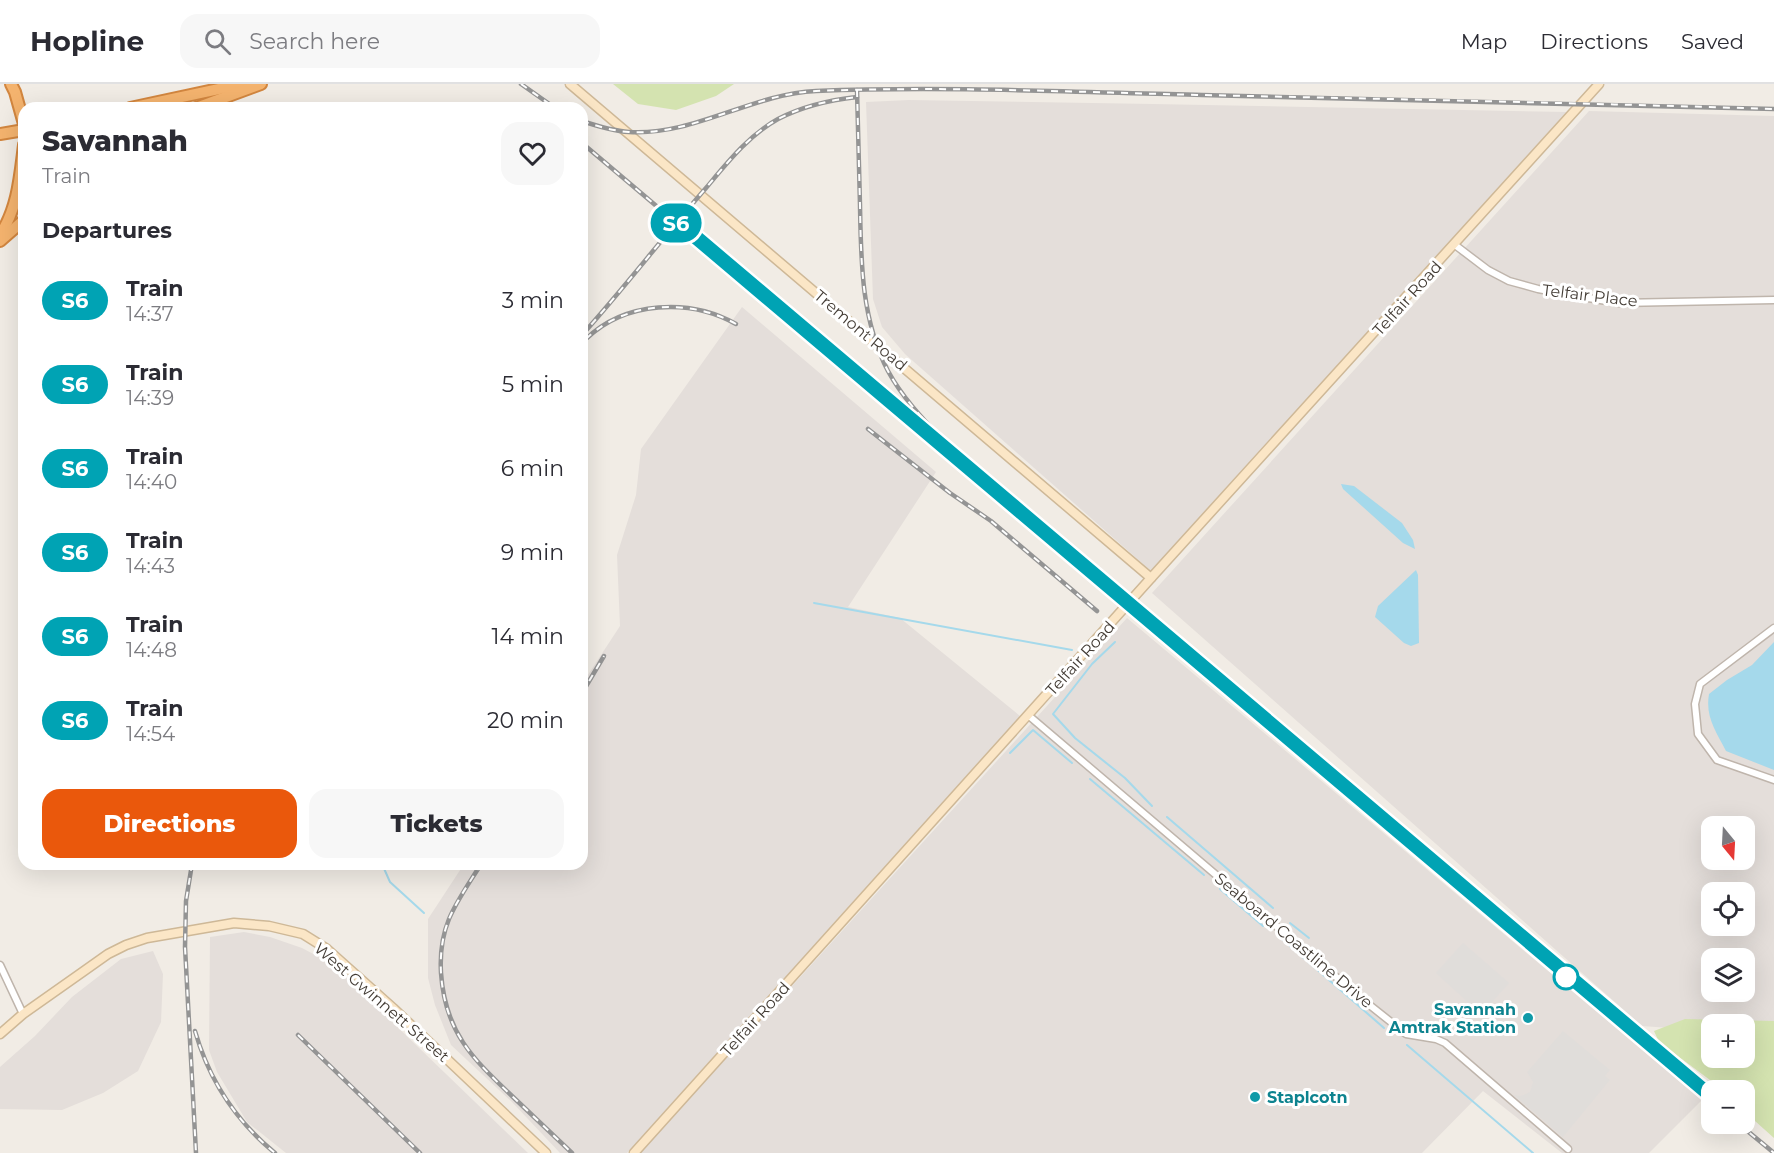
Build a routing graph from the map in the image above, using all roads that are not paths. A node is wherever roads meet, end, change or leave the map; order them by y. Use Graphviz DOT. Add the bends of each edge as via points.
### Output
graph roads {
  1 [pos="11,84"];
  2 [pos="242,84"];
  3 [pos="261,84"];
  4 [pos="570,84"];
  5 [pos="1599,84"];
  6 [pos="158,102"];
  7 [pos="212,102"];
  8 [pos="18,103"];
  9 [pos="18,131"];
  10 [pos="0,134"];
  11 [pos="18,190"];
  12 [pos="18,226"];
  13 [pos="0,235"];
  14 [pos="0,242"];
  15 [pos="1455,245"];
  16 [pos="1774,300"];
  17 [pos="1151,578"];
  18 [pos="1774,628"];
  19 [pos="1028,715"];
  20 [pos="1774,780"];
  21 [pos="0,965"];
  22 [pos="23,1014"];
  23 [pos="0,1034"];
  24 [pos="1568,1149"];
  25 [pos="546,1153"];
  26 [pos="634,1153"];
  1 -- 8 [label="highway"];
  2 -- 6 [label="highway"];
  3 -- 7 [label="highway"];
  4 -- 17 [label="street, Tremont Road"];
  5 -- 15 [label="street, Telfair Road"];
  9 -- 10 [label="highway"];
  11 -- 13 [label="highway"];
  12 -- 14 [label="highway"];
  15 -- 16 [label="street, Telfair Place" via="1509,281 1582,297 1619,303"];
  15 -- 17 [label="street, Telfair Road"];
  17 -- 19 [label="street, Telfair Road"];
  18 -- 20 [label="street" via="1700,684 1695,704 1698,734 1717,760"];
  19 -- 24 [label="street, Seaboard Coastline Drive" via="1362,999 1406,1034 1445,1043"];
  19 -- 26 [label="street, Telfair Road"];
  21 -- 22 [label="street"];
  22 -- 23 [label="street, West Gwinnett Street"];
  22 -- 25 [label="street, West Gwinnett Street" via="108,954 147,938 234,923 303,934 327,949 393,1008"];
}
